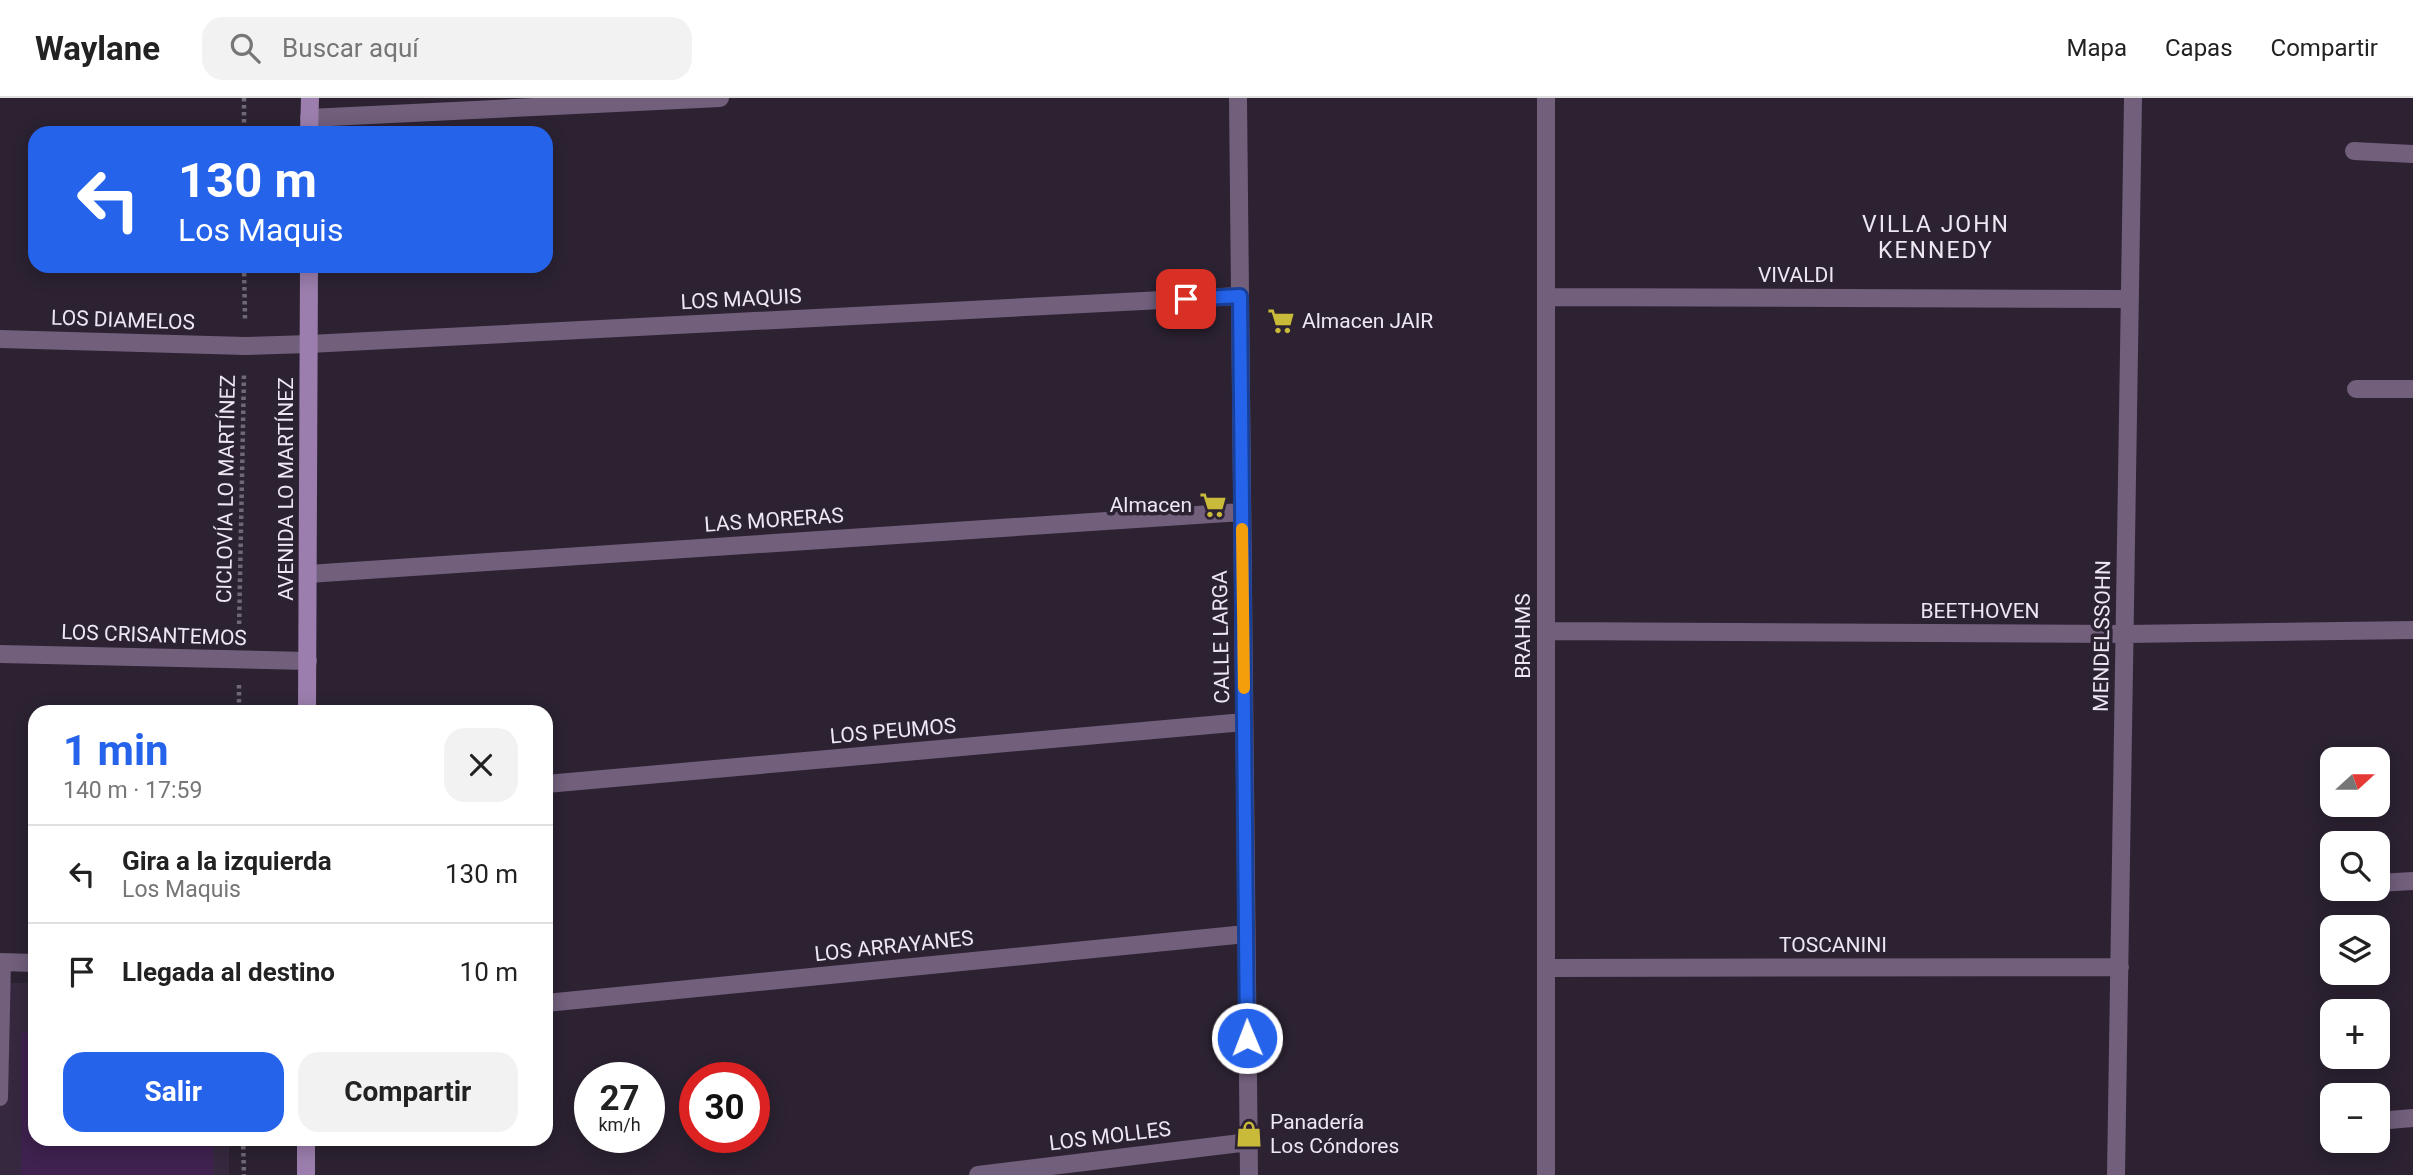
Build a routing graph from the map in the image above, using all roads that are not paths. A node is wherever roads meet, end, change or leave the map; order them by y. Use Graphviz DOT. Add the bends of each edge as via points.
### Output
graph roads {
  1 [pos="310,98"];
  2 [pos="720,98"];
  3 [pos="1238,98"];
  4 [pos="1546,98"];
  5 [pos="2133,98"];
  6 [pos="309,125"];
  7 [pos="2354,151"];
  8 [pos="2413,154"];
  9 [pos="309,273"];
  10 [pos="1240,296"];
  11 [pos="1546,297"];
  12 [pos="2130,299"];
  13 [pos="0,339"];
  14 [pos="309,344"];
  15 [pos="245,346"];
  16 [pos="2356,389"];
  17 [pos="2413,389"];
  18 [pos="1242,512"];
  19 [pos="308,574"];
  20 [pos="2413,630"];
  21 [pos="1546,631"];
  22 [pos="2125,634"];
  23 [pos="0,654"];
  24 [pos="308,661"];
  25 [pos="307,705"];
  26 [pos="1244,722"];
  27 [pos="553,783"];
  28 [pos="2413,881"];
  29 [pos="2390,882"];
  30 [pos="1246,934"];
  31 [pos="1,962"];
  32 [pos="28,963"];
  33 [pos="2120,967"];
  34 [pos="1546,968"];
  35 [pos="553,1002"];
  36 [pos="0,1098"];
  37 [pos="2413,1118"];
  38 [pos="2390,1120"];
  39 [pos="1248,1142"];
  40 [pos="306,1146"];
  41 [pos="306,1175"];
  42 [pos="978,1175"];
  43 [pos="1249,1175"];
  44 [pos="1546,1175"];
  45 [pos="2116,1175"];
  1 -- 6 [label="main road"];
  2 -- 6 [label="street"];
  3 -- 10 [label="street, CALLE LARGA"];
  4 -- 11 [label="street, BRAHMS"];
  5 -- 12 [label="street, MENDELSSOHN"];
  7 -- 8 [label="street"];
  9 -- 14 [label="main road, AVENIDA LO MARTÍNEZ"];
  10 -- 14 [label="street, LOS MAQUIS"];
  10 -- 18 [label="street, CALLE LARGA"];
  11 -- 12 [label="street, VIVALDI"];
  11 -- 21 [label="street, BRAHMS"];
  12 -- 22 [label="street, MENDELSSOHN"];
  13 -- 15 [label="street, LOS DIAMELOS"];
  14 -- 15 [label="street, LOS MAQUIS"];
  14 -- 19 [label="main road, AVENIDA LO MARTÍNEZ"];
  16 -- 17 [label="street"];
  18 -- 19 [label="street, LAS MORERAS"];
  18 -- 26 [label="street, CALLE LARGA"];
  19 -- 24 [label="main road, AVENIDA LO MARTÍNEZ"];
  20 -- 22 [label="street, BEETHOVEN"];
  21 -- 22 [label="street, BEETHOVEN"];
  21 -- 34 [label="street, BRAHMS"];
  22 -- 33 [label="street, MENDELSSOHN"];
  23 -- 24 [label="street, LOS CRISANTEMOS"];
  24 -- 25 [label="main road, AVENIDA LO MARTÍNEZ"];
  26 -- 27 [label="street, LOS PEUMOS"];
  26 -- 30 [label="street, CALLE LARGA"];
  28 -- 29 [label="street"];
  30 -- 35 [label="street, LOS ARRAYANES"];
  30 -- 39 [label="street, CALLE LARGA"];
  31 -- 32 [label="street"];
  31 -- 36 [label="lane"];
  33 -- 34 [label="street, TOSCANINI"];
  33 -- 45 [label="street, MENDELSSOHN"];
  34 -- 44 [label="street, BRAHMS"];
  37 -- 38 [label="street"];
  39 -- 42 [label="street, LOS MOLLES"];
  39 -- 43 [label="street, CALLE LARGA"];
  40 -- 41 [label="main road"];
}
